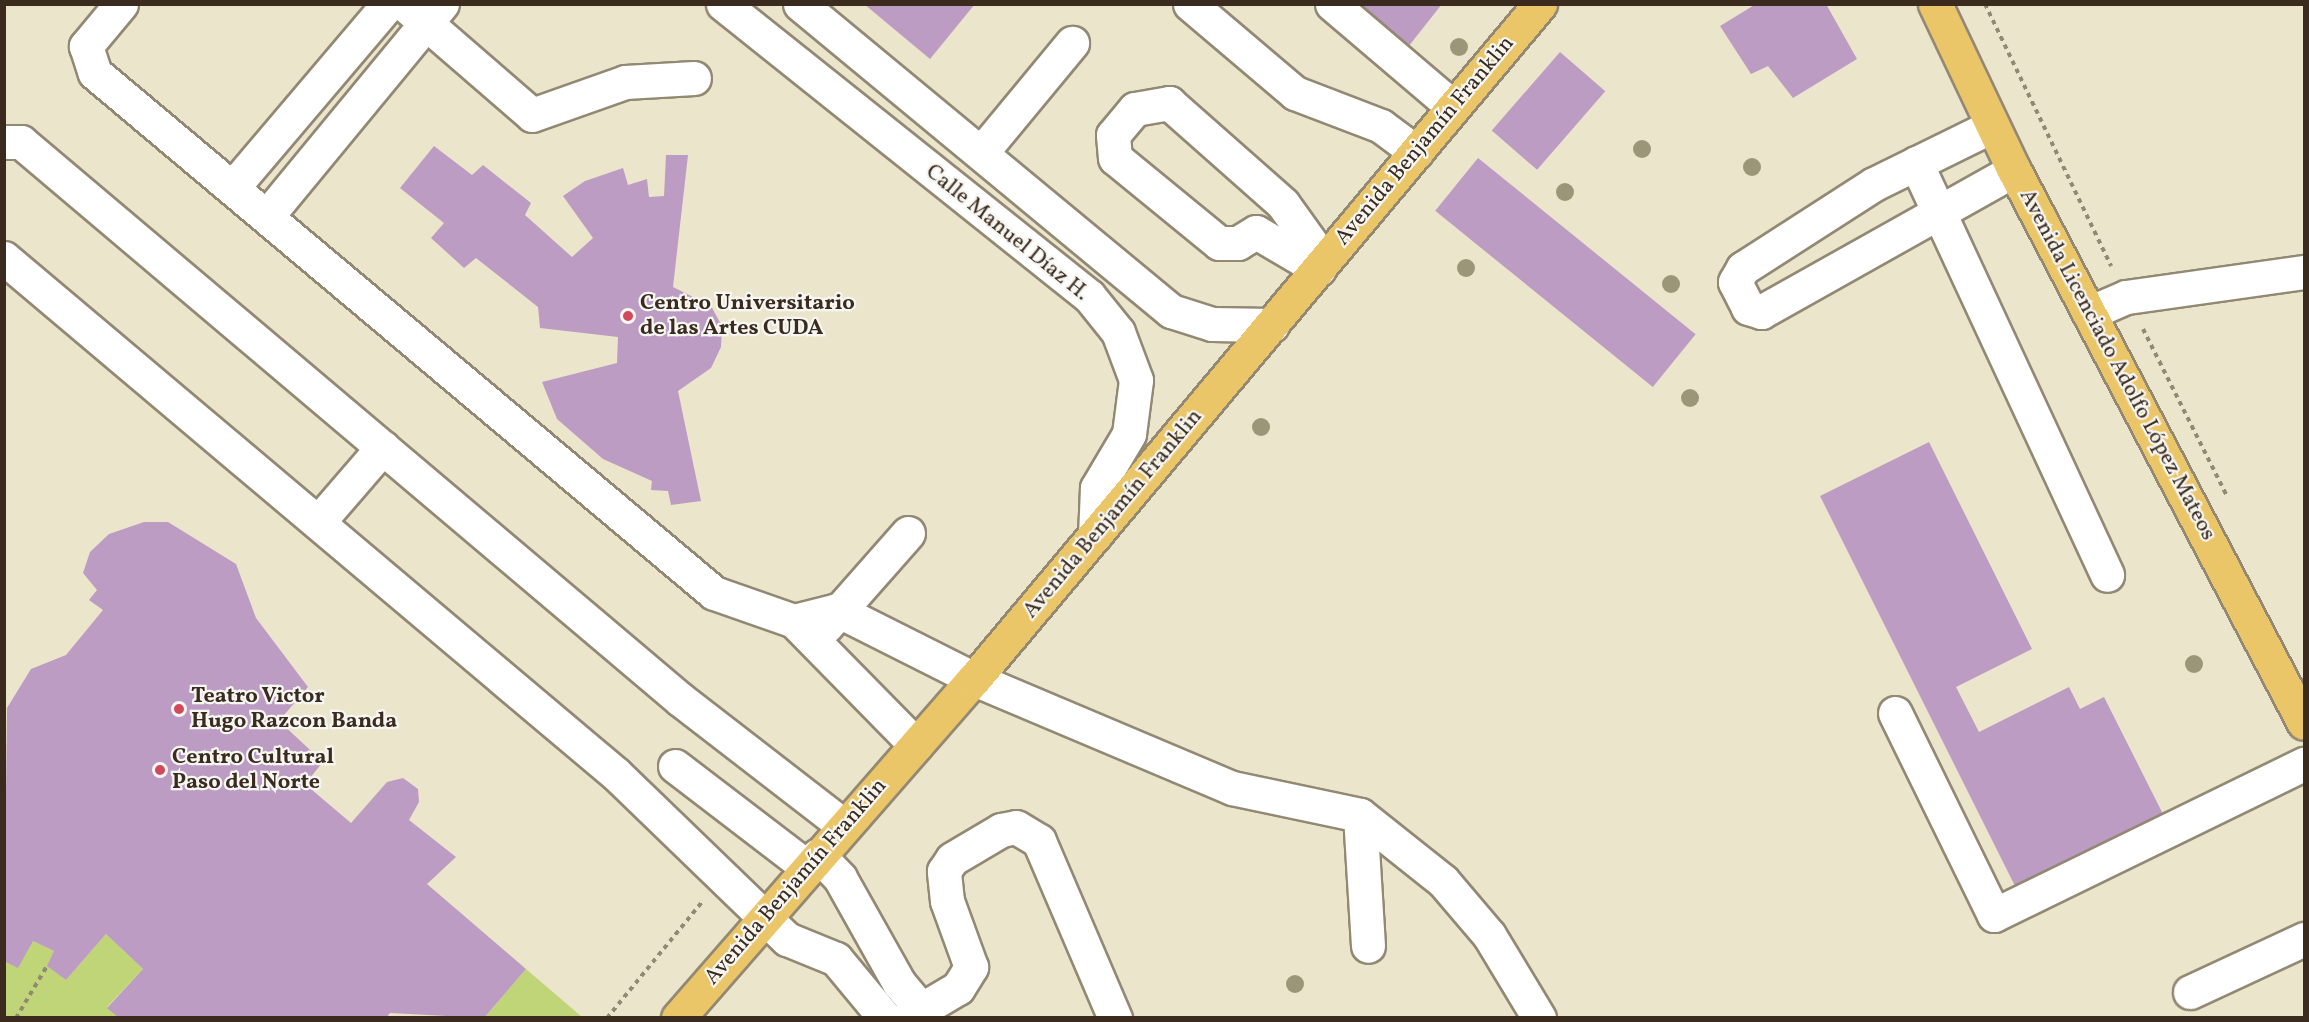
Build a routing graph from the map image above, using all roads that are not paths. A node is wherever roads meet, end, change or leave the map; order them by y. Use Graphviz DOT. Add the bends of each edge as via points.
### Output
graph roads {
  1 [pos="121,4"];
  2 [pos="388,4"];
  3 [pos="723,4"];
  4 [pos="800,4"];
  5 [pos="1190,4"];
  6 [pos="1332,4"];
  7 [pos="1540,4"];
  8 [pos="1935,4"];
  9 [pos="424,11"];
  10 [pos="1072,43"];
  11 [pos="694,78"];
  12 [pos="1454,107"];
  13 [pos="299,110"];
  14 [pos="1992,126"];
  15 [pos="338,134"];
  16 [pos="4,142"];
  17 [pos="1416,152"];
  18 [pos="981,153"];
  19 [pos="1916,163"];
  20 [pos="2014,170"];
  21 [pos="233,187"];
  22 [pos="1939,209"];
  23 [pos="267,216"];
  24 [pos="4,258"];
  25 [pos="1322,265"];
  26 [pos="2304,272"];
  27 [pos="2089,313"];
  28 [pos="1272,325"];
  29 [pos="383,447"];
  30 [pos="320,520"];
  31 [pos="908,532"];
  32 [pos="1095,535"];
  33 [pos="2107,575"];
  34 [pos="837,610"];
  35 [pos="805,630"];
  36 [pos="974,679"];
  37 [pos="1895,713"];
  38 [pos="2304,723"];
  39 [pos="916,745"];
  40 [pos="2304,764"];
  41 [pos="675,766"];
  42 [pos="1360,815"];
  43 [pos="843,826"];
  44 [pos="812,861"];
  45 [pos="764,918"];
  46 [pos="2304,939"];
  47 [pos="1368,946"];
  48 [pos="2190,992"];
  49 [pos="914,1013"];
  50 [pos="678,1017"];
  51 [pos="885,1017"];
  52 [pos="1115,1017"];
  53 [pos="1539,1017"];
  1 -- 21 [label="street" via="86,46 86,59 95,73"];
  2 -- 13 [label="street"];
  3 -- 32 [label="street, Calle Manuel Díaz H." via="1089,296 1118,332 1136,380 1129,434 1097,488"];
  4 -- 18 [label="street, Calle Manuel Díaz H."];
  5 -- 17 [label="street" via="1295,93 1381,126"];
  6 -- 12 [label="street"];
  7 -- 12 [label="main road, Avenida Benjamín Franklin"];
  8 -- 14 [label="main road, Avenida Licenciado Adolfo López Mateos"];
  9 -- 11 [label="street" via="532,115 625,82"];
  9 -- 15 [label="street"];
  10 -- 18 [label="street"];
  12 -- 17 [label="main road, Avenida Benjamín Franklin"];
  13 -- 15 [label="street"];
  13 -- 21 [label="street"];
  14 -- 19 [label="street"];
  14 -- 20 [label="main road, Avenida Licenciado Adolfo López Mateos"];
  15 -- 23 [label="street"];
  16 -- 29 [label="street" via="21,142"];
  17 -- 25 [label="main road, Avenida Benjamín Franklin"];
  18 -- 28 [label="street, Calle Manuel Díaz H." via="1171,311 1212,324"];
  19 -- 22 [label="street"];
  19 -- 22 [label="street" via="1743,268 1735,282 1748,308 1761,312"];
  20 -- 22 [label="street"];
  20 -- 27 [label="main road, Avenida Licenciado Adolfo López Mateos"];
  21 -- 23 [label="street"];
  22 -- 33 [label="street"];
  23 -- 35 [label="street" via="714,593"];
  24 -- 30 [label="street"];
  25 -- 25 [label="street" via="1283,204 1169,103 1135,109 1113,135 1115,158 1219,243 1238,243 1256,232"];
  25 -- 28 [label="main road, Avenida Benjamín Franklin"];
  26 -- 27 [label="street" via="2126,297"];
  27 -- 38 [label="main road, Avenida Licenciado Adolfo López Mateos"];
  28 -- 32 [label="main road, Avenida Benjamín Franklin"];
  29 -- 30 [label="street"];
  29 -- 43 [label="street" via="681,700"];
  30 -- 45 [label="street" via="616,774"];
  31 -- 34 [label="street"];
  32 -- 36 [label="main road, Avenida Benjamín Franklin"];
  34 -- 35 [label="street"];
  34 -- 36 [label="street"];
  35 -- 39 [label="street"];
  36 -- 39 [label="main road, Avenida Benjamín Franklin"];
  36 -- 42 [label="street" via="1232,788"];
  37 -- 40 [label="street" via="1994,915"];
  39 -- 43 [label="main road, Avenida Benjamín Franklin"];
  41 -- 44 [label="street"];
  42 -- 47 [label="street"];
  42 -- 53 [label="street" via="1443,881 1489,935"];
  43 -- 44 [label="main road, Avenida Benjamín Franklin"];
  44 -- 45 [label="main road, Avenida Benjamín Franklin"];
  44 -- 49 [label="street" via="840,878"];
  45 -- 50 [label="main road, Avenida Benjamín Franklin"];
  45 -- 51 [label="street" via="787,939 836,959"];
  46 -- 48 [label="street"];
  49 -- 52 [label="street" via="958,988 971,967 947,901 944,871 962,853 1016,827 1039,841"];
}
